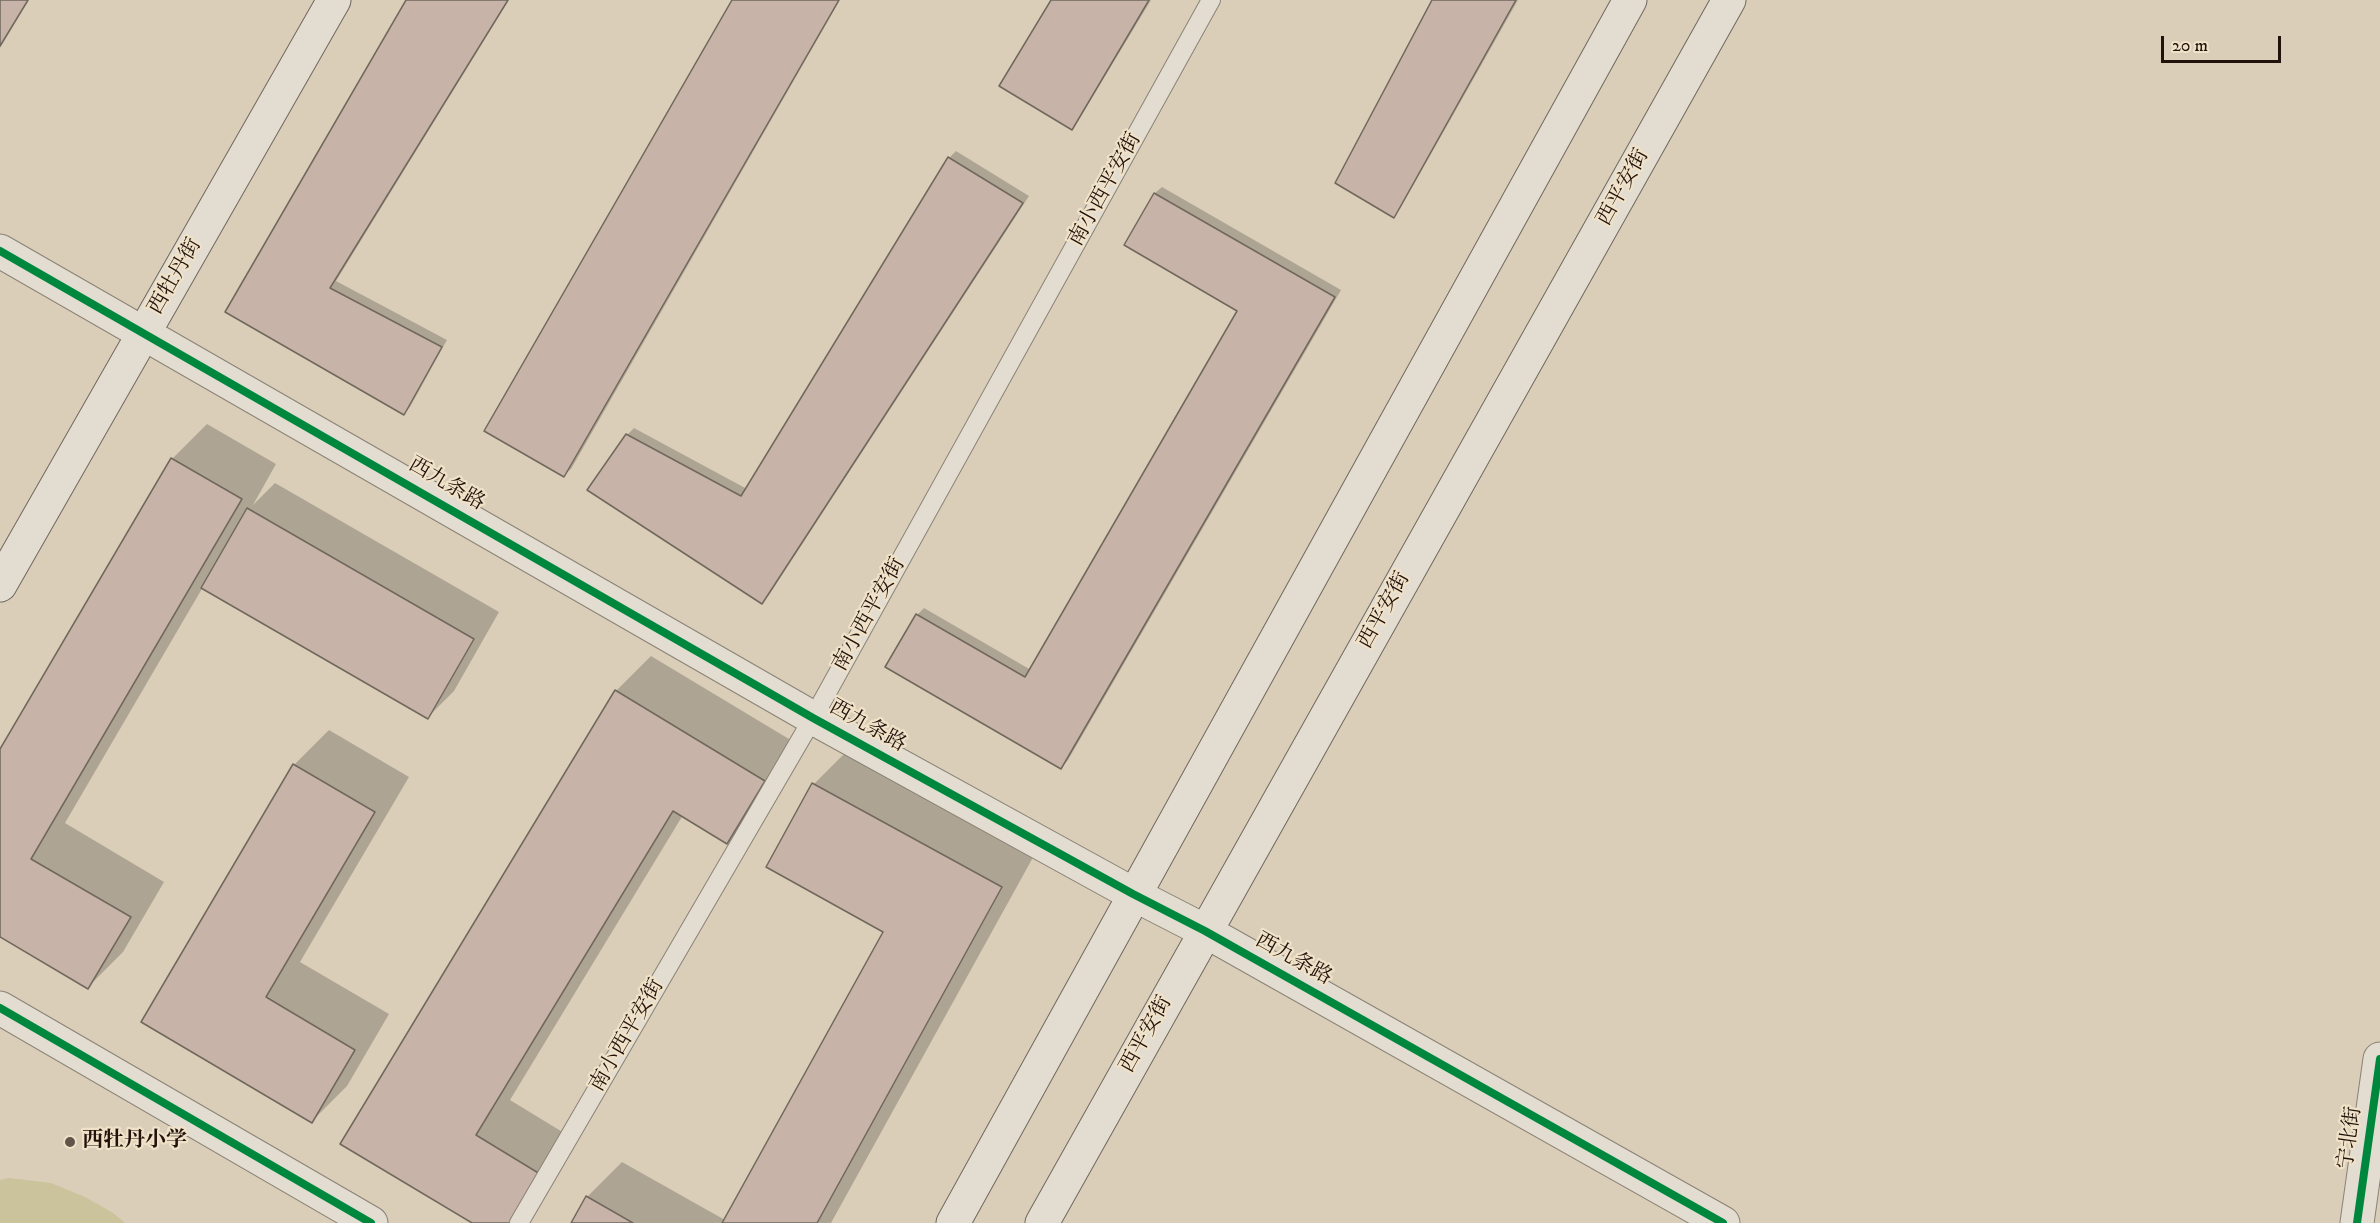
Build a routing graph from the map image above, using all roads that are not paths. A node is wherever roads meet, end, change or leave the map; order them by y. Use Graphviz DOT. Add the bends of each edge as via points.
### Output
graph roads {
  1 [pos="334,0"];
  2 [pos="1211,0"];
  3 [pos="1630,0"];
  4 [pos="1730,0"];
  5 [pos="0,251"];
  6 [pos="144,333"];
  7 [pos="0,585"];
  8 [pos="813,718"];
  9 [pos="1133,894"];
  10 [pos="1205,931"];
  11 [pos="0,1008"];
  12 [pos="2380,1059"];
  13 [pos="371,1223"];
  14 [pos="519,1223"];
  15 [pos="952,1223"];
  16 [pos="1042,1223"];
  17 [pos="1723,1223"];
  18 [pos="2357,1223"];
  1 -- 6 [label="main road, 西牡丹街"];
  2 -- 8 [label="lane, 南小西平安街"];
  3 -- 9 [label="main road"];
  4 -- 10 [label="main road, 西平安街"];
  5 -- 6 [label="main road, 西九条路"];
  6 -- 7 [label="main road, 西牡丹街"];
  6 -- 8 [label="main road, 西九条路"];
  8 -- 9 [label="main road, 西九条路"];
  8 -- 14 [label="lane, 南小西平安街"];
  9 -- 10 [label="main road, 西九条路"];
  9 -- 15 [label="main road"];
  10 -- 16 [label="main road, 西平安街"];
  10 -- 17 [label="main road, 西九条路"];
  11 -- 13 [label="main road"];
  12 -- 18 [label="main road, 宁北街"];
}
